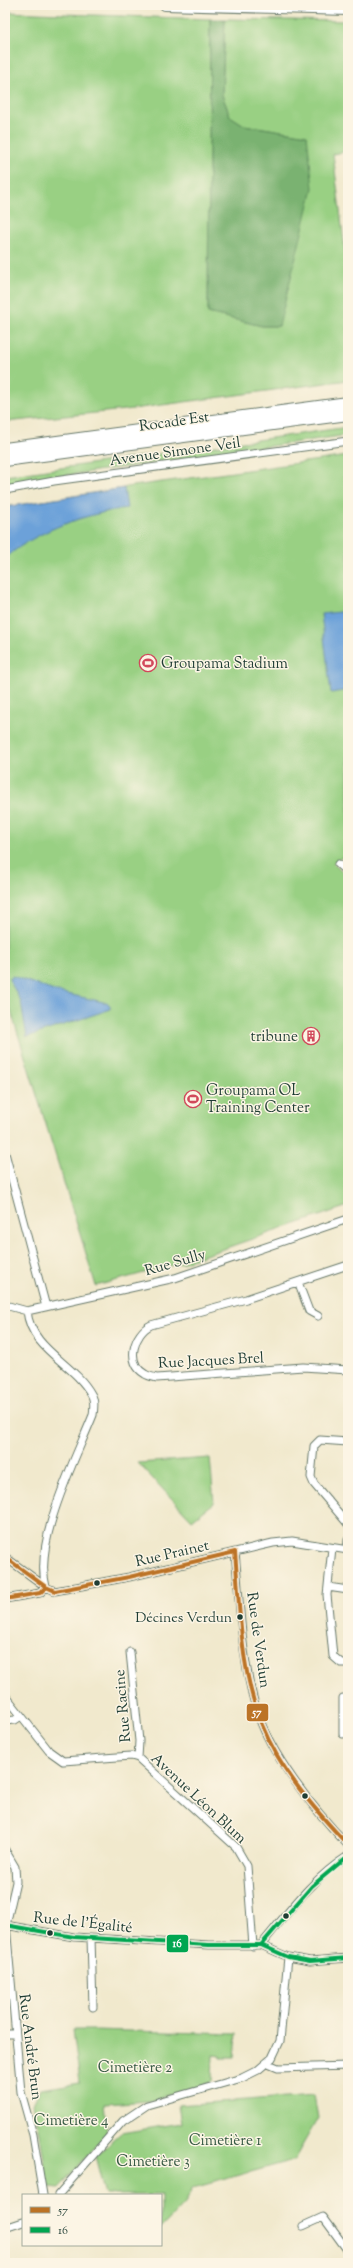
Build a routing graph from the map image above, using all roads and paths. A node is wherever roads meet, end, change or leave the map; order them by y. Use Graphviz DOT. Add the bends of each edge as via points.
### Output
graph roads {
  1 [pos="165,5"];
  2 [pos="265,6"];
  3 [pos="348,10"];
  4 [pos="348,403"];
  5 [pos="348,414"];
  6 [pos="348,441"];
  7 [pos="5,449"];
  8 [pos="5,460"];
  9 [pos="5,490"];
  10 [pos="338,864"];
  11 [pos="348,873"];
  12 [pos="5,1153"];
  13 [pos="348,1219"];
  14 [pos="348,1265"];
  15 [pos="298,1282"];
  16 [pos="5,1305"];
  17 [pos="46,1307"];
  18 [pos="27,1311"];
  19 [pos="318,1316"];
  20 [pos="348,1370"];
  21 [pos="348,1442"];
  22 [pos="348,1524"];
  23 [pos="348,1540"];
  24 [pos="332,1548"];
  25 [pos="348,1550"];
  26 [pos="235,1552"];
  27 [pos="5,1556"];
  28 [pos="46,1587"];
  29 [pos="328,1587"];
  30 [pos="348,1590"];
  31 [pos="5,1599"];
  32 [pos="130,1652"];
  33 [pos="348,1663"];
  34 [pos="5,1696"];
  35 [pos="348,1698"];
  36 [pos="21,1716"];
  37 [pos="5,1721"];
  38 [pos="343,1734"];
  39 [pos="138,1758"];
  40 [pos="348,1845"];
  41 [pos="5,1850"];
  42 [pos="348,1856"];
  43 [pos="5,1925"];
  44 [pos="91,1938"];
  45 [pos="261,1945"];
  46 [pos="253,1946"];
  47 [pos="288,1957"];
  48 [pos="348,1958"];
  49 [pos="93,2007"];
  50 [pos="5,2034"];
  51 [pos="15,2034"];
  52 [pos="266,2063"];
  53 [pos="348,2066"];
  54 [pos="43,2194"];
  55 [pos="59,2194"];
  56 [pos="22,2222"];
  57 [pos="303,2226"];
  58 [pos="5,2228"];
  59 [pos="348,2251"];
  1 -- 2 [label="street"];
  2 -- 3 [label="street"];
  4 -- 7 [label="highway, Rocade Est"];
  5 -- 8 [label="highway, Rocade Est"];
  6 -- 9 [label="street, Avenue Simone Veil" via="70,478"];
  10 -- 11 [label="street"];
  12 -- 17 [label="street"];
  13 -- 17 [label="street, Rue Sully" via="175,1278"];
  14 -- 15 [label="street, Rue Jacques Brel"];
  15 -- 19 [label="street" via="309,1311"];
  15 -- 20 [label="street, Rue Jacques Brel" via="145,1328 138,1336 134,1347 135,1362 144,1374 157,1378 303,1366"];
  16 -- 18 [label="street, Rue Sully"];
  17 -- 18 [label="street, Rue Sully"];
  18 -- 28 [label="street" via="33,1332 85,1385 92,1394 94,1406 93,1415 55,1509 44,1563 43,1576"];
  21 -- 22 [label="street" via="316,1442 311,1477"];
  23 -- 25 [label="street"];
  24 -- 25 [label="street, Rue Prainet"];
  24 -- 26 [label="street, Rue Prainet" via="292,1541"];
  24 -- 29 [label="street"];
  26 -- 28 [label="street, Rue Prainet" via="129,1577 55,1590"];
  26 -- 40 [label="street, Rue de Verdun" via="246,1668 256,1709 275,1748 304,1794"];
  27 -- 28 [label="street"];
  28 -- 31 [label="street, Rue Prainet" via="40,1593"];
  29 -- 30 [label="street"];
  29 -- 33 [label="street" via="333,1656 341,1663"];
  32 -- 39 [label="street, Rue Racine" via="139,1741"];
  34 -- 36 [label="street, Avenue Léon Blum"];
  35 -- 38 [label="street" via="343,1698"];
  36 -- 37 [label="street" via="15,1720"];
  36 -- 39 [label="street, Avenue Léon Blum" via="49,1751 64,1761 131,1756"];
  39 -- 46 [label="street, Avenue Léon Blum" via="236,1847 247,1866"];
  41 -- 43 [label="street, Rue André Brun" via="15,1866 16,1882"];
  42 -- 45 [label="street" via="314,1882"];
  43 -- 44 [label="street, Rue de l'Égalité" via="49,1934"];
  43 -- 51 [label="street, Rue André Brun"];
  44 -- 46 [label="street, Rue de l'Égalité"];
  44 -- 49 [label="street"];
  45 -- 46 [label="street, Rue de l'Égalité"];
  45 -- 47 [label="street"];
  47 -- 48 [label="street" via="310,1961"];
  47 -- 52 [label="street" via="280,2041 272,2058"];
  50 -- 51 [label="street"];
  51 -- 54 [label="street, Rue André Brun" via="21,2092 33,2135"];
  52 -- 53 [label="street" via="278,2068"];
  52 -- 55 [label="street" via="242,2078 148,2105 123,2121"];
  56 -- 58 [label="street"];
  57 -- 59 [label="street" via="323,2217"];
}
